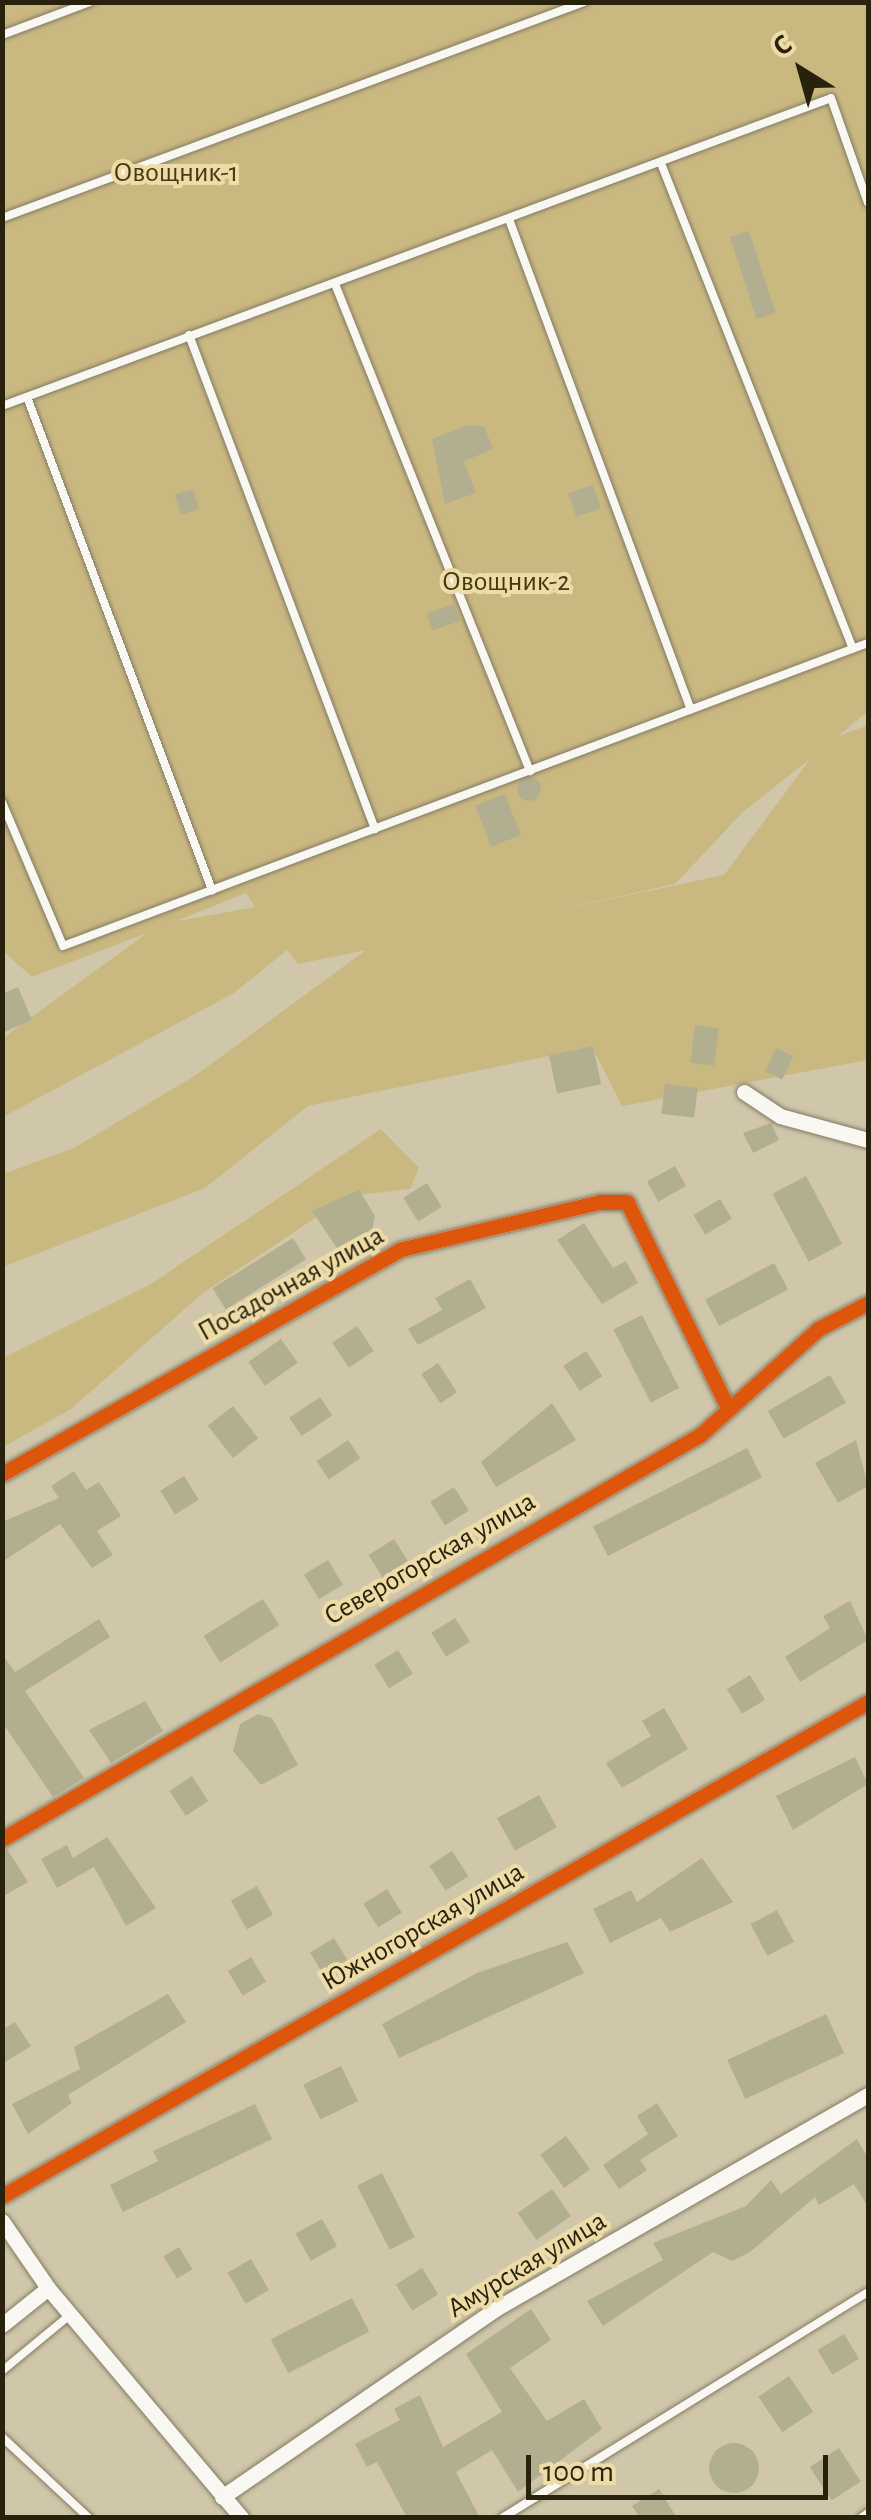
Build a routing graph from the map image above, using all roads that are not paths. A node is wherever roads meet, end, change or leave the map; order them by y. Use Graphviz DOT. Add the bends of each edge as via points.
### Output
graph roads {
  1 [pos="90,2"];
  2 [pos="584,2"];
  3 [pos="2,36"];
  4 [pos="662,166"];
  5 [pos="868,202"];
  6 [pos="2,218"];
  7 [pos="510,222"];
  8 [pos="335,284"];
  9 [pos="189,336"];
  10 [pos="27,397"];
  11 [pos="2,406"];
  12 [pos="868,643"];
  13 [pos="853,649"];
  14 [pos="691,710"];
  15 [pos="530,770"];
  16 [pos="2,802"];
  17 [pos="375,829"];
  18 [pos="212,890"];
  19 [pos="744,1092"];
  20 [pos="868,1140"];
  21 [pos="868,1303"];
  22 [pos="728,1408"];
  23 [pos="2,1474"];
  24 [pos="868,1702"];
  25 [pos="2,1840"];
  26 [pos="868,2095"];
  27 [pos="2,2196"];
  28 [pos="2,2221"];
  29 [pos="48,2288"];
  30 [pos="868,2292"];
  31 [pos="70,2314"];
  32 [pos="2,2325"];
  33 [pos="2,2372"];
  34 [pos="2,2437"];
  35 [pos="222,2497"];
  36 [pos="868,2513"];
  37 [pos="89,2518"];
  38 [pos="242,2518"];
  39 [pos="502,2518"];
  40 [pos="861,2518"];
  1 -- 3 [label="lane"];
  2 -- 6 [label="lane"];
  4 -- 5 [label="lane" via="831,98"];
  4 -- 7 [label="lane"];
  4 -- 13 [label="lane"];
  7 -- 8 [label="lane"];
  7 -- 14 [label="lane"];
  8 -- 9 [label="lane"];
  8 -- 15 [label="lane"];
  9 -- 10 [label="lane"];
  9 -- 17 [label="lane"];
  10 -- 11 [label="lane"];
  10 -- 18 [label="lane"];
  12 -- 13 [label="lane"];
  13 -- 14 [label="lane"];
  14 -- 15 [label="lane"];
  15 -- 17 [label="lane"];
  16 -- 18 [label="lane" via="63,946"];
  17 -- 18 [label="lane"];
  19 -- 20 [label="street" via="780,1116"];
  21 -- 22 [label="street, Северогорская улица" via="818,1329"];
  22 -- 23 [label="street, Посадочная улица" via="626,1202 402,1250"];
  22 -- 25 [label="street, Северогорская улица" via="700,1434"];
  24 -- 27 [label="street, Южногорская улица"];
  26 -- 35 [label="street, Амурская улица" via="497,2308"];
  28 -- 29 [label="street"];
  29 -- 31 [label="street"];
  29 -- 32 [label="street"];
  30 -- 39 [label="lane"];
  31 -- 33 [label="lane"];
  31 -- 35 [label="street"];
  34 -- 37 [label="lane"];
  35 -- 38 [label="street"];
  36 -- 40 [label="lane"];
}
